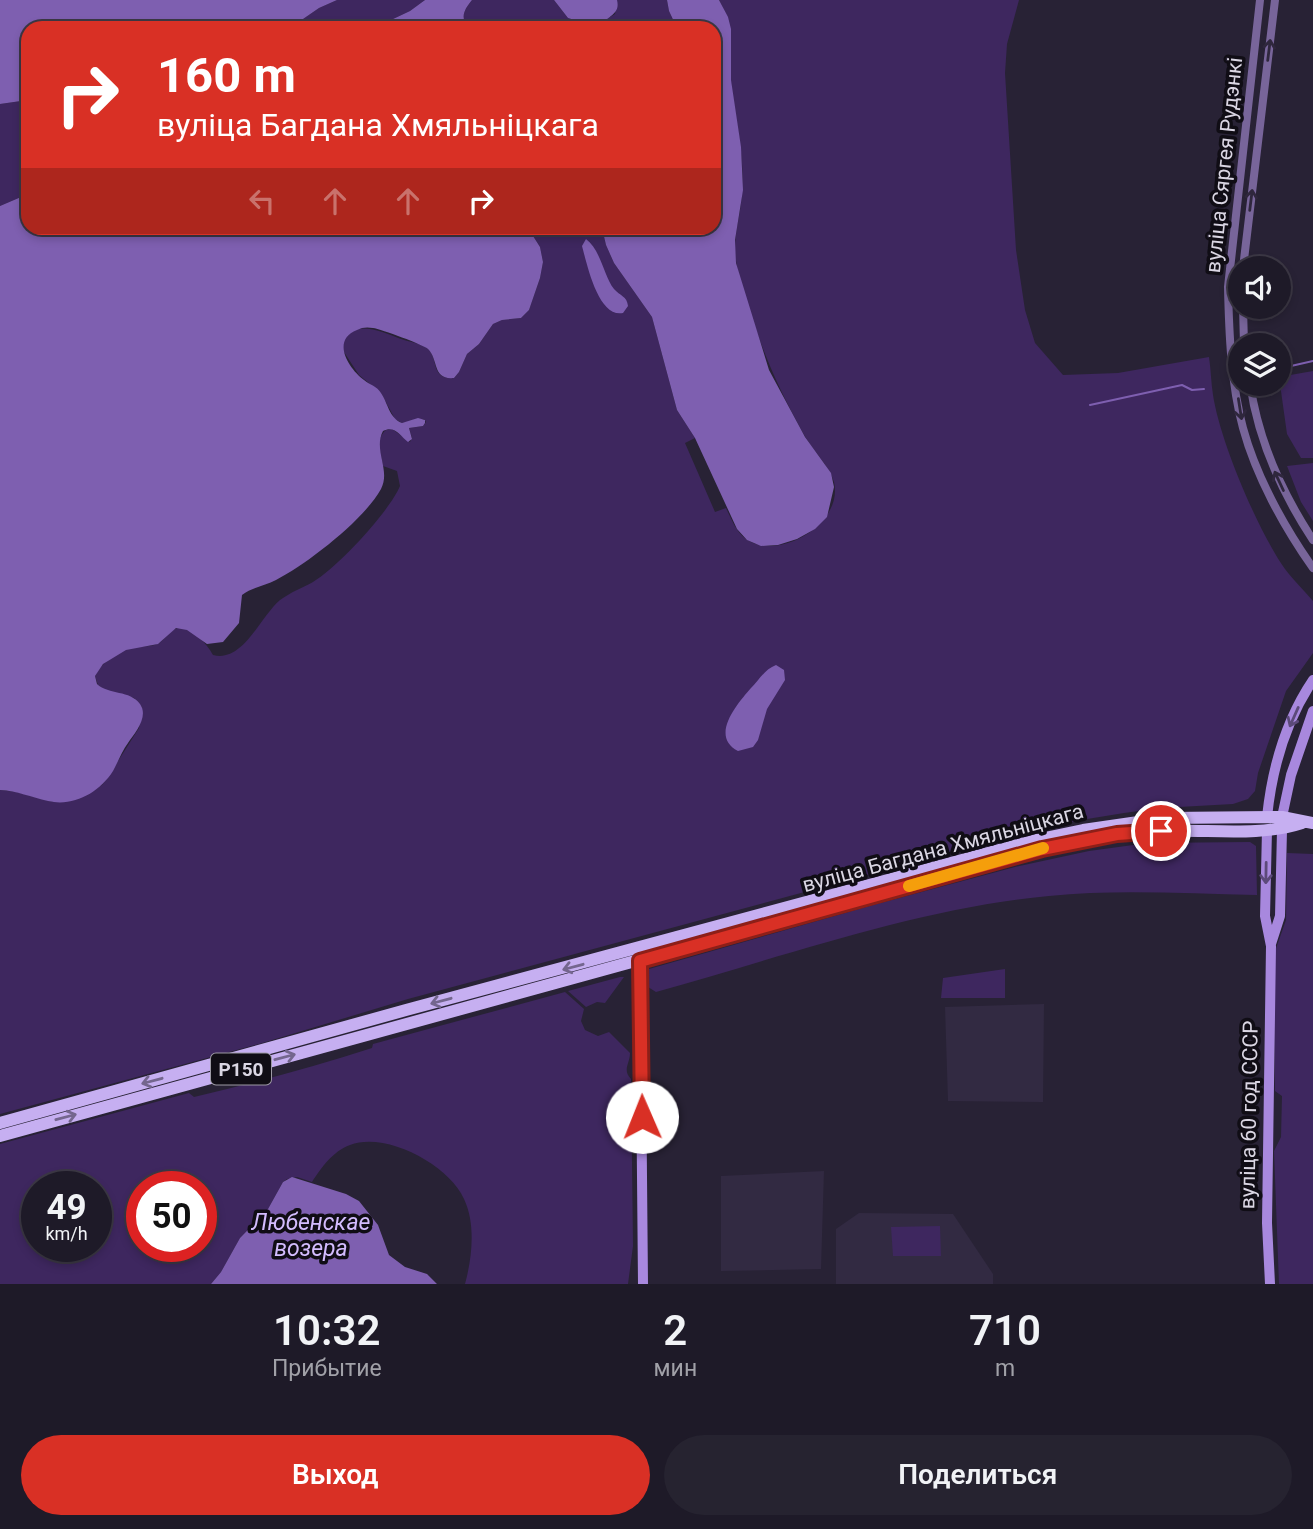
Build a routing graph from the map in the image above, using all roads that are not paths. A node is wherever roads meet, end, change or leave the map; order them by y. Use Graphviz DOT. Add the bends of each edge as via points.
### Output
graph roads {
  1 [pos="1260,0"];
  2 [pos="1275,0"];
  3 [pos="1244,256"];
  4 [pos="1253,396"];
  5 [pos="1313,540"];
  6 [pos="1313,568"];
  7 [pos="1313,680"];
  8 [pos="1313,711"];
  9 [pos="1267,823"];
  10 [pos="1282,823"];
  11 [pos="1308,823"];
  12 [pos="1271,946"];
  13 [pos="640,955"];
  14 [pos="198,1075"];
  15 [pos="0,1124"];
  16 [pos="0,1136"];
  17 [pos="643,1284"];
  18 [pos="1270,1284"];
  1 -- 6 [label="street, вуліца Сяргея Рудэнкі, one-way" via="1229,277 1229,330 1243,428 1273,504"];
  3 -- 2 [label="street, вуліца Сяргея Рудэнкі, one-way"];
  5 -- 4 [label="street, one-way" via="1272,465"];
  7 -- 9 [label="main road, вуліца 60 год СССР, one-way" via="1279,755"];
  8 -- 10 [label="main road, вуліца 60 год СССР" via="1291,775"];
  9 -- 10 [label="main road, вуліца Багдана Хмяльніцкага"];
  9 -- 12 [label="main road, вуліца 60 год СССР, one-way" via="1265,916"];
  9 -- 13 [label="main road, вуліца Багдана Хмяльніцкага" via="1166,818 1040,839"];
  10 -- 11 [label="main road, вуліца Багдана Хмяльніцкага"];
  10 -- 12 [label="main road, вуліца 60 год СССР" via="1280,916"];
  12 -- 18 [label="main road, вуліца 60 год СССР"];
  13 -- 14 [label="main road, Р150"];
  13 -- 17 [label="main road"];
  14 -- 15 [label="main road, Р150, one-way"];
  16 -- 14 [label="main road, Р150, one-way"];
}
